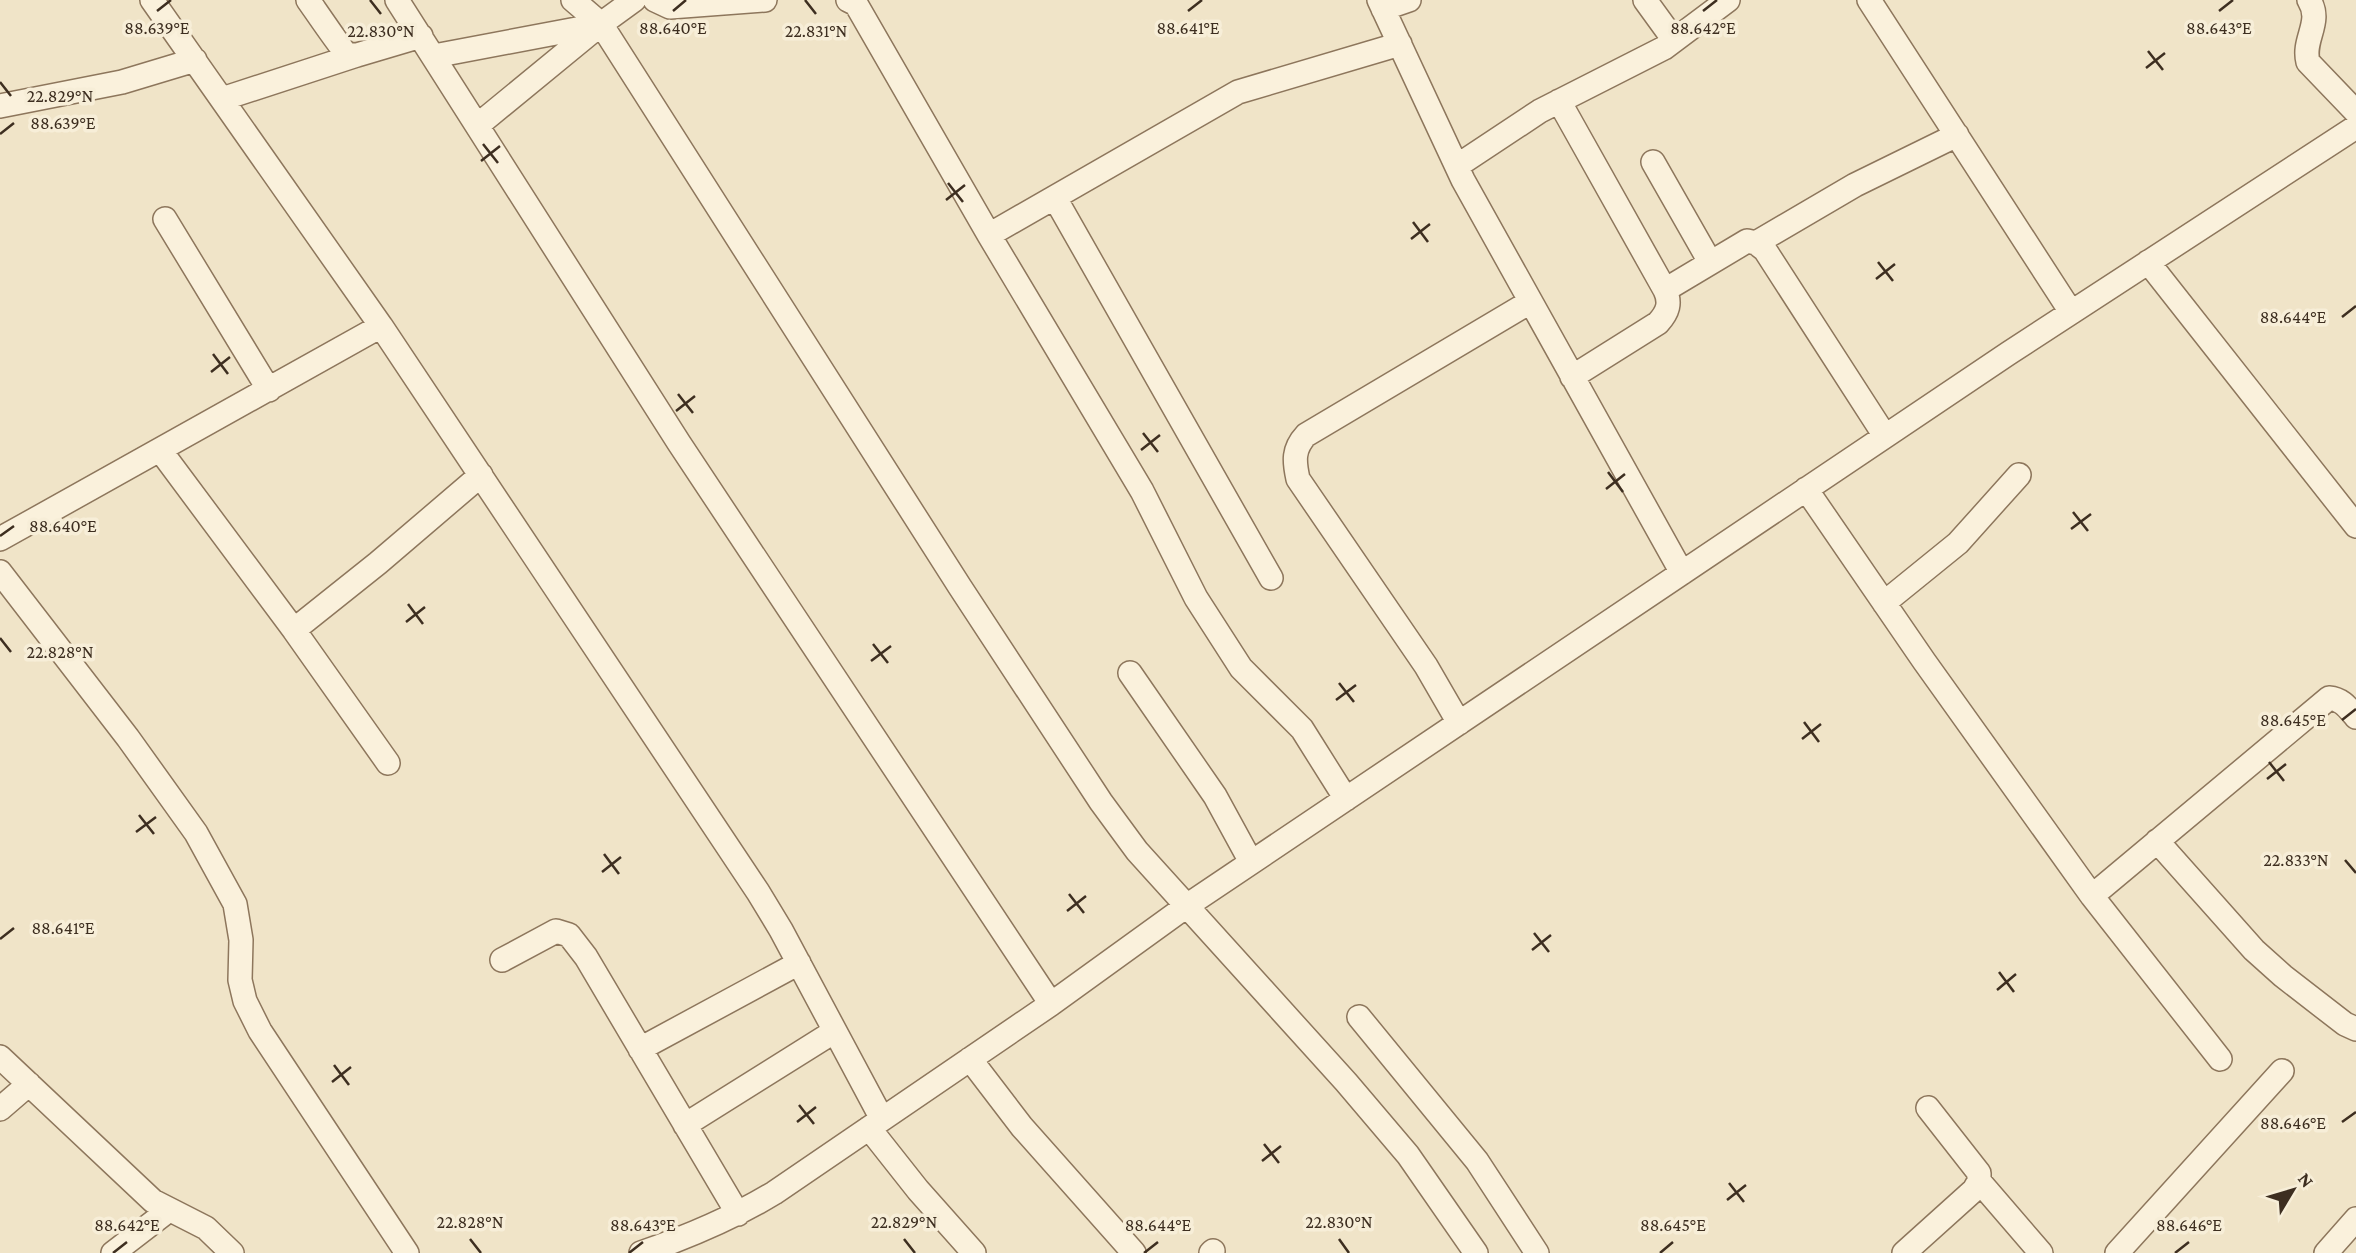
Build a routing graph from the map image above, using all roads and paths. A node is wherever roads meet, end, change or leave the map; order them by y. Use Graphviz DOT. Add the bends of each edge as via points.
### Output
graph roads {
  1 [pos="152,0"];
  2 [pos="308,0"];
  3 [pos="397,0"];
  4 [pos="573,0"];
  5 [pos="634,0"];
  6 [pos="655,0"];
  7 [pos="765,0"];
  8 [pos="1409,0"];
  9 [pos="1645,0"];
  10 [pos="1728,0"];
  11 [pos="1869,0"];
  12 [pos="2309,0"];
  13 [pos="858,1"];
  14 [pos="1381,4"];
  15 [pos="601,24"];
  16 [pos="421,36"];
  17 [pos="1674,40"];
  18 [pos="1400,44"];
  19 [pos="357,55"];
  20 [pos="435,56"];
  21 [pos="195,60"];
  22 [pos="222,99"];
  23 [pos="1559,101"];
  24 [pos="0,106"];
  25 [pos="478,125"];
  26 [pos="2354,128"];
  27 [pos="1956,135"];
  28 [pos="1653,162"];
  29 [pos="1457,166"];
  30 [pos="1055,198"];
  31 [pos="165,219"];
  32 [pos="989,235"];
  33 [pos="1756,243"];
  34 [pos="1710,262"];
  35 [pos="2148,262"];
  36 [pos="1665,290"];
  37 [pos="1530,302"];
  38 [pos="2071,312"];
  39 [pos="381,326"];
  40 [pos="1572,377"];
  41 [pos="269,390"];
  42 [pos="1885,436"];
  43 [pos="160,450"];
  44 [pos="481,475"];
  45 [pos="2019,475"];
  46 [pos="1806,489"];
  47 [pos="2356,526"];
  48 [pos="0,539"];
  49 [pos="0,572"];
  50 [pos="1682,572"];
  51 [pos="1271,578"];
  52 [pos="1884,603"];
  53 [pos="294,630"];
  54 [pos="1130,673"];
  55 [pos="2356,717"];
  56 [pos="1459,723"];
  57 [pos="388,763"];
  58 [pos="1346,799"];
  59 [pos="2157,841"];
  60 [pos="1251,862"];
  61 [pos="2092,896"];
  62 [pos="1188,905"];
  63 [pos="502,960"];
  64 [pos="799,963"];
  65 [pos="1051,1004"];
  66 [pos="1359,1017"];
  67 [pos="2356,1029"];
  68 [pos="835,1031"];
  69 [pos="640,1049"];
  70 [pos="0,1057"];
  71 [pos="970,1059"];
  72 [pos="2220,1059"];
  73 [pos="2282,1071"];
  74 [pos="29,1084"];
  75 [pos="1928,1108"];
  76 [pos="0,1109"];
  77 [pos="876,1124"];
  78 [pos="685,1125"];
  79 [pos="1979,1181"];
  80 [pos="169,1210"];
  81 [pos="738,1214"];
  82 [pos="2356,1219"];
  83 [pos="113,1253"];
  84 [pos="232,1253"];
  85 [pos="407,1253"];
  86 [pos="641,1253"];
  87 [pos="974,1253"];
  88 [pos="1134,1253"];
  89 [pos="1476,1253"];
  90 [pos="1537,1253"];
  91 [pos="1904,1253"];
  92 [pos="2041,1253"];
  93 [pos="2117,1253"];
  94 [pos="2326,1253"];
  1 -- 21 [label="street"];
  2 -- 19 [label="street" via="343,51"];
  3 -- 16 [label="street"];
  4 -- 15 [label="street"];
  5 -- 15 [label="street"];
  6 -- 7 [label="street" via="670,7"];
  8 -- 14 [label="street"];
  9 -- 17 [label="street"];
  10 -- 17 [label="street"];
  11 -- 27 [label="street"];
  12 -- 26 [label="street" via="2315,13 2305,51 2308,62"];
  13 -- 32 [label="street"];
  14 -- 18 [label="street"];
  15 -- 20 [label="street"];
  15 -- 25 [label="street"];
  15 -- 62 [label="street" via="1101,802 1137,851"];
  16 -- 19 [label="street"];
  16 -- 20 [label="street"];
  17 -- 23 [label="street"];
  18 -- 29 [label="street"];
  18 -- 30 [label="street" via="1238,92"];
  19 -- 22 [label="street"];
  20 -- 25 [label="street"];
  21 -- 22 [label="street"];
  21 -- 24 [label="street" via="122,82"];
  22 -- 39 [label="street"];
  23 -- 29 [label="street"];
  23 -- 36 [label="street"];
  25 -- 65 [label="street" via="679,443"];
  26 -- 35 [label="street"];
  27 -- 33 [label="street" via="1855,184"];
  27 -- 38 [label="street"];
  28 -- 34 [label="street"];
  29 -- 37 [label="street"];
  30 -- 32 [label="street"];
  30 -- 51 [label="street"];
  31 -- 41 [label="street"];
  32 -- 58 [label="street" via="1142,491 1213,625 1241,668 1302,729"];
  33 -- 34 [label="street" via="1747,242"];
  33 -- 42 [label="street" via="1765,250"];
  34 -- 36 [label="street"];
  35 -- 38 [label="street"];
  35 -- 47 [label="street"];
  36 -- 40 [label="street" via="1669,305 1658,323"];
  37 -- 40 [label="street"];
  37 -- 56 [label="street" via="1306,435 1295,452 1298,479 1426,666"];
  38 -- 42 [label="street"];
  39 -- 41 [label="street"];
  39 -- 44 [label="street"];
  40 -- 50 [label="street"];
  41 -- 43 [label="street"];
  42 -- 46 [label="street"];
  43 -- 48 [label="street"];
  43 -- 53 [label="street"];
  44 -- 53 [label="street"];
  44 -- 64 [label="street" via="758,892"];
  45 -- 52 [label="street" via="1958,543"];
  46 -- 50 [label="street"];
  46 -- 52 [label="street"];
  49 -- 85 [label="street" via="196,834 235,904 241,940 240,980 260,1031"];
  50 -- 56 [label="street"];
  52 -- 61 [label="street"];
  53 -- 57 [label="street"];
  54 -- 60 [label="street" via="1214,796"];
  55 -- 59 [label="street" via="2344,703 2329,698"];
  56 -- 58 [label="street"];
  58 -- 60 [label="street"];
  59 -- 61 [label="street"];
  59 -- 67 [label="street" via="2254,950"];
  60 -- 62 [label="street"];
  61 -- 72 [label="street"];
  62 -- 65 [label="street"];
  62 -- 89 [label="street" via="1408,1155"];
  63 -- 69 [label="street" via="556,931 569,935"];
  64 -- 68 [label="street"];
  64 -- 69 [label="street"];
  65 -- 71 [label="street"];
  66 -- 90 [label="street" via="1477,1161"];
  68 -- 77 [label="street"];
  68 -- 78 [label="street"];
  69 -- 78 [label="street"];
  70 -- 74 [label="street"];
  71 -- 77 [label="street"];
  71 -- 88 [label="street" via="1022,1126"];
  73 -- 93 [label="street"];
  74 -- 76 [label="street"];
  74 -- 80 [label="street" via="137,1188"];
  75 -- 79 [label="street" via="1979,1173"];
  77 -- 81 [label="street"];
  77 -- 87 [label="street" via="918,1190"];
  78 -- 81 [label="street"];
  79 -- 91 [label="street"];
  79 -- 92 [label="street"];
  80 -- 83 [label="street"];
  80 -- 84 [label="street" via="206,1228"];
  81 -- 86 [label="street"];
  82 -- 94 [label="street"];
}
